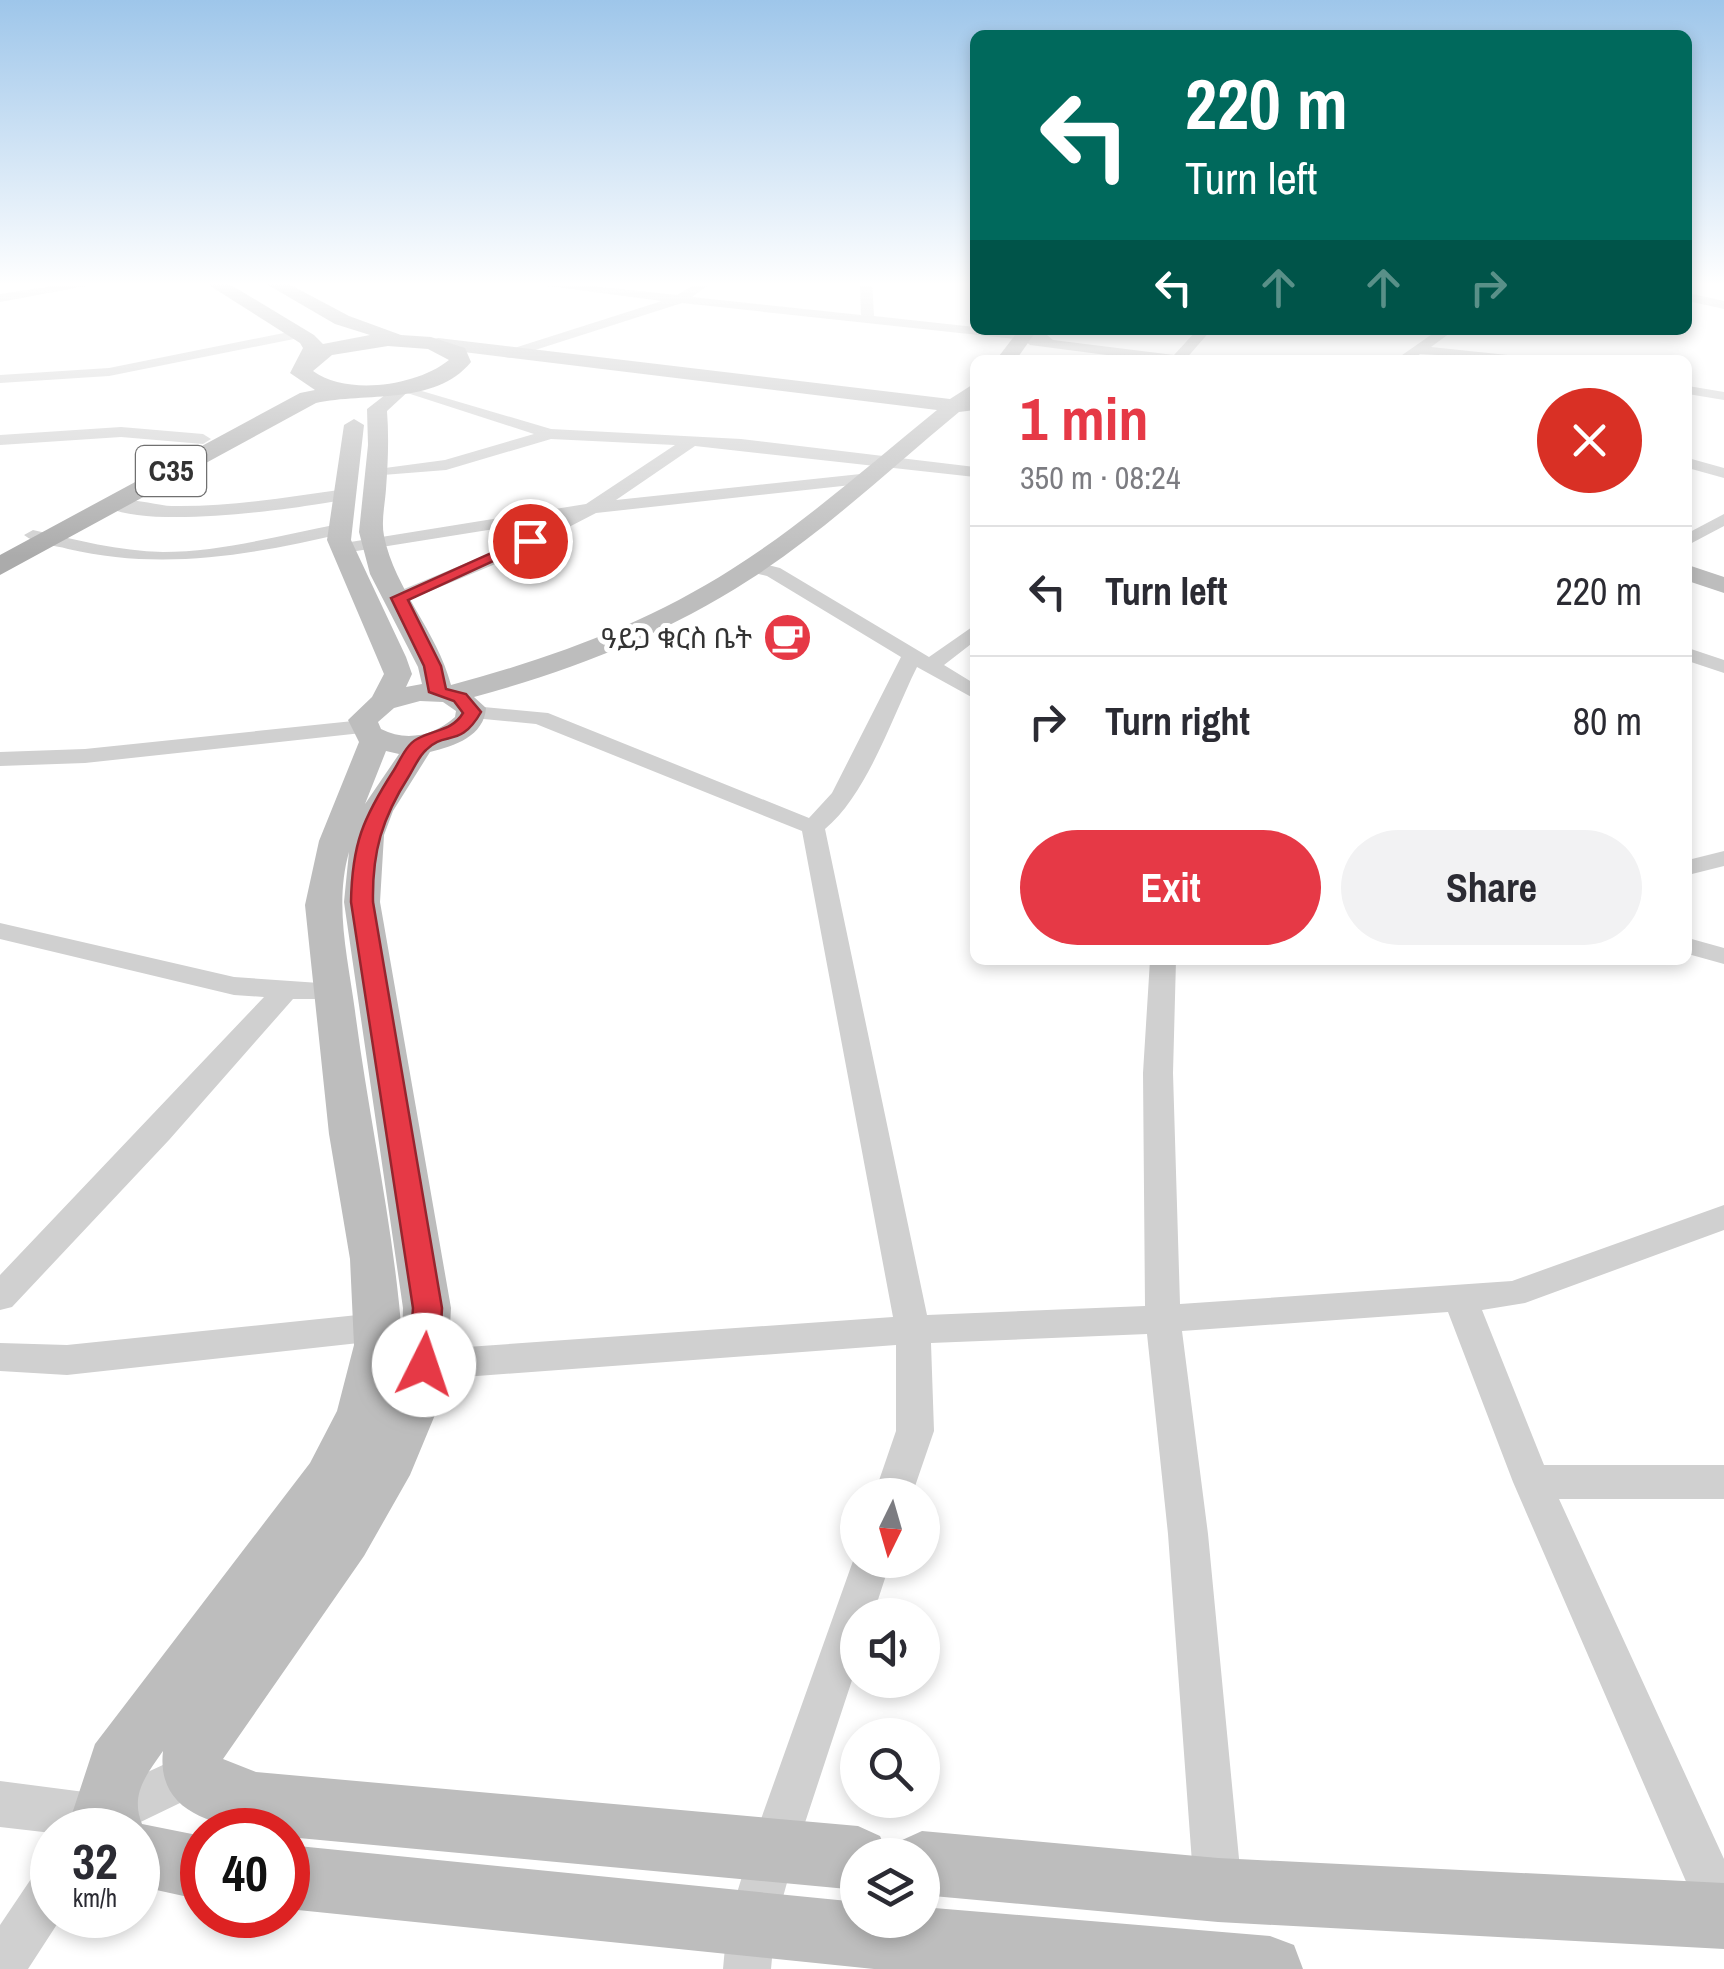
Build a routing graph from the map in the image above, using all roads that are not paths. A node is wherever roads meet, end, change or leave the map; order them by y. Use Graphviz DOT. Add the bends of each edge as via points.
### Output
graph roads {
  1 [pos="83,374"];
  2 [pos="298,374"];
  3 [pos="307,374"];
  4 [pos="440,374"];
  5 [pos="632,374"];
  6 [pos="653,374"];
  7 [pos="0,380"];
  8 [pos="711,382"];
  9 [pos="403,387"];
  10 [pos="347,390"];
  11 [pos="1692,391"];
  12 [pos="1724,396"];
  13 [pos="965,412"];
  14 [pos="280,413"];
  15 [pos="354,416"];
  16 [pos="550,434"];
  17 [pos="2,439"];
  18 [pos="203,439"];
  19 [pos="691,442"];
  20 [pos="891,460"];
  21 [pos="920,463"];
  22 [pos="1692,465"];
  23 [pos="970,471"];
  24 [pos="376,473"];
  25 [pos="1724,473"];
  26 [pos="870,478"];
  27 [pos="346,494"];
  28 [pos="112,504"];
  29 [pos="592,510"];
  30 [pos="1724,519"];
  31 [pos="41,537"];
  32 [pos="342,538"];
  33 [pos="1692,538"];
  34 [pos="374,544"];
  35 [pos="0,552"];
  36 [pos="1692,561"];
  37 [pos="0,566"];
  38 [pos="762,570"];
  39 [pos="1724,571"];
  40 [pos="1692,574"];
  41 [pos="1724,585"];
  42 [pos="399,598"];
  43 [pos="970,635"];
  44 [pos="1692,655"];
  45 [pos="921,660"];
  46 [pos="1724,667"];
  47 [pos="970,690"];
  48 [pos="458,702"];
  49 [pos="385,728"];
  50 [pos="0,759"];
  51 [pos="813,827"];
  52 [pos="1724,858"];
  53 [pos="1692,867"];
  54 [pos="0,931"];
  55 [pos="1692,947"];
  56 [pos="1724,956"];
  57 [pos="1163,965"];
  58 [pos="287,989"];
  59 [pos="334,993"];
  60 [pos="1724,1217"];
  61 [pos="3,1290"];
  62 [pos="1461,1300"];
  63 [pos="1164,1319"];
  64 [pos="376,1328"];
  65 [pos="912,1330"];
  66 [pos="0,1357"];
  67 [pos="424,1365"];
  68 [pos="899,1478"];
  69 [pos="1532,1482"];
  70 [pos="1724,1482"];
  71 [pos="865,1578"];
  72 [pos="191,1774"];
  73 [pos="0,1804"];
  74 [pos="113,1808"];
  75 [pos="145,1808"];
  76 [pos="30,1812"];
  77 [pos="774,1850"];
  78 [pos="840,1856"];
  79 [pos="940,1866"];
  80 [pos="310,1881"];
  81 [pos="1218,1890"];
  82 [pos="1724,1914"];
  83 [pos="30,1923"];
  84 [pos="749,1948"];
  85 [pos="0,1968"];
  86 [pos="1270,1969"];
  1 -- 7 [label="street"];
  2 -- 18 [label="main road, C35" via="285,397"];
  3 -- 10 [label="main road, C35" via="313,383"];
  4 -- 9 [label="main road, C35"];
  5 -- 8 [label="street"];
  6 -- 8 [label="street"];
  8 -- 13 [label="street"];
  9 -- 10 [label="main road, C35"];
  9 -- 16 [label="street"];
  9 -- 24 [label="street" via="378,410"];
  10 -- 14 [label="main road, C35" via="317,394"];
  10 -- 15 [label="street"];
  11 -- 12 [label="street"];
  13 -- 20 [label="street"];
  13 -- 21 [label="street"];
  14 -- 15 [label="main road"];
  14 -- 28 [label="main road, C35"];
  15 -- 27 [label="street"];
  16 -- 19 [label="street"];
  16 -- 24 [label="street" via="446,466"];
  17 -- 18 [label="street" via="142,432"];
  18 -- 31 [label="main road, C35"];
  19 -- 20 [label="street"];
  19 -- 29 [label="street"];
  20 -- 21 [label="street"];
  20 -- 26 [label="street"];
  21 -- 23 [label="street"];
  21 -- 38 [label="street"];
  22 -- 25 [label="street"];
  24 -- 34 [label="street"];
  26 -- 29 [label="street"];
  26 -- 38 [label="street"];
  27 -- 28 [label="street" via="197,512"];
  27 -- 32 [label="street"];
  28 -- 31 [label="main road, C35"];
  29 -- 34 [label="street"];
  29 -- 42 [label="street"];
  30 -- 33 [label="street"];
  31 -- 32 [label="street" via="166,557"];
  31 -- 35 [label="main road, C35"];
  31 -- 37 [label="main road, C35"];
  32 -- 34 [label="street"];
  32 -- 49 [label="street" via="398,674"];
  34 -- 42 [label="street"];
  36 -- 39 [label="street"];
  38 -- 45 [label="street"];
  38 -- 48 [label="street" via="655,639 579,671"];
  40 -- 41 [label="street"];
  42 -- 48 [label="street"];
  43 -- 45 [label="street"];
  44 -- 46 [label="street"];
  45 -- 47 [label="street"];
  45 -- 51 [label="street" via="844,793"];
  48 -- 49 [label="street" via="400,696"];
  48 -- 49 [label="street" via="463,728"];
  48 -- 51 [label="street" via="540,718"];
  49 -- 50 [label="street"];
  49 -- 59 [label="street" via="324,872"];
  49 -- 67 [label="street" via="362,902 428,1308"];
  51 -- 65 [label="street"];
  52 -- 53 [label="street"];
  54 -- 58 [label="street" via="234,986"];
  55 -- 56 [label="street"];
  57 -- 63 [label="street" via="1158,1073"];
  58 -- 59 [label="street"];
  58 -- 61 [label="street"];
  59 -- 64 [label="street" via="373,1259"];
  60 -- 62 [label="street" via="1513,1294"];
  62 -- 63 [label="street"];
  62 -- 69 [label="street"];
  63 -- 65 [label="street"];
  63 -- 81 [label="street"];
  64 -- 66 [label="street" via="66,1360"];
  64 -- 74 [label="street" via="362,1413 328,1479 116,1765"];
  65 -- 67 [label="street"];
  65 -- 68 [label="street" via="915,1431"];
  67 -- 72 [label="street" via="392,1459 345,1538 194,1744"];
  69 -- 70 [label="street"];
  69 -- 82 [label="street"];
  71 -- 77 [label="street"];
  72 -- 75 [label="street"];
  72 -- 77 [label="street" via="222,1794 256,1803"];
  73 -- 76 [label="street"];
  77 -- 78 [label="street"];
  77 -- 84 [label="street"];
  79 -- 81 [label="street"];
  80 -- 84 [label="street"];
  81 -- 82 [label="street"];
  83 -- 85 [label="street"];
  84 -- 86 [label="street"];
}
